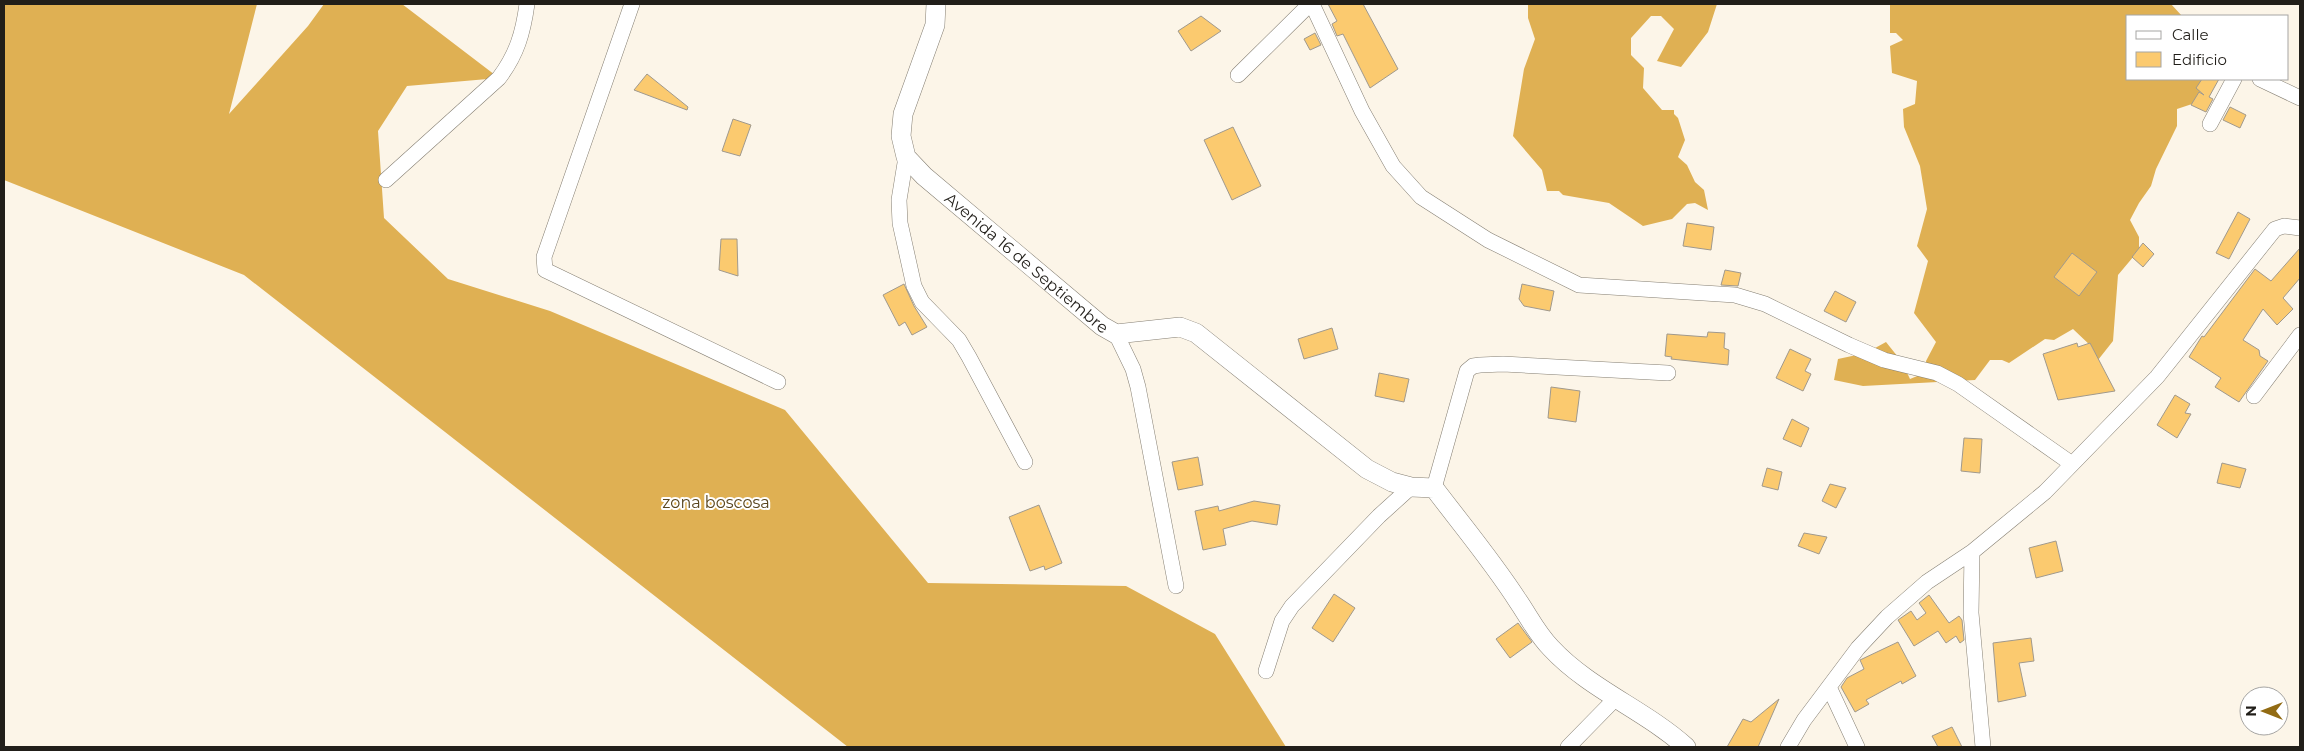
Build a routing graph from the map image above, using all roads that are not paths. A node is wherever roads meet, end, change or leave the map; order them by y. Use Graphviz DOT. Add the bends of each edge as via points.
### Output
graph roads {
  1 [pos="526,4"];
  2 [pos="632,4"];
  3 [pos="936,4"];
  4 [pos="1311,4"];
  5 [pos="1238,75"];
  6 [pos="2233,80"];
  7 [pos="2262,80"];
  8 [pos="2300,98"];
  9 [pos="2210,124"];
  10 [pos="906,158"];
  11 [pos="386,180"];
  12 [pos="2300,228"];
  13 [pos="1116,334"];
  14 [pos="2300,335"];
  15 [pos="1668,373"];
  16 [pos="778,382"];
  17 [pos="2254,396"];
  18 [pos="1025,462"];
  19 [pos="2072,464"];
  20 [pos="1411,487"];
  21 [pos="1434,488"];
  22 [pos="1972,552"];
  23 [pos="1176,586"];
  24 [pos="1266,671"];
  25 [pos="1829,686"];
  26 [pos="1617,697"];
  27 [pos="1568,747"];
  28 [pos="1686,747"];
  29 [pos="1788,747"];
  30 [pos="1857,747"];
  31 [pos="1983,747"];
  1 -- 11 [label="street" via="520,42 499,78"];
  2 -- 16 [label="street" via="544,258 544,270"];
  3 -- 10 [label="street" via="935,25 903,114 901,136"];
  4 -- 5 [label="street"];
  4 -- 19 [label="street" via="1377,141 1393,166 1421,197 1488,240 1579,286 1735,295 1765,304 1884,360 1937,373 1958,384"];
  6 -- 9 [label="street"];
  7 -- 8 [label="street"];
  10 -- 13 [label="street, Avenida 16 de Septiembre" via="1102,326"];
  10 -- 18 [label="street" via="899,200 900,223 914,286 926,308 959,340"];
  12 -- 19 [label="street" via="2275,228 2158,377"];
  13 -- 20 [label="street, Avenida 16 de Septiembre" via="1180,327 1196,333 1367,469 1385,480"];
  13 -- 23 [label="street" via="1138,387"];
  14 -- 17 [label="street"];
  15 -- 21 [label="street" via="1473,366 1467,371"];
  19 -- 22 [label="street" via="2045,492"];
  20 -- 21 [label="street, Avenida 16 de Septiembre"];
  20 -- 24 [label="street" via="1292,606 1282,622"];
  21 -- 26 [label="street" via="1551,649"];
  22 -- 25 [label="street" via="1927,582 1887,617"];
  22 -- 31 [label="street" via="1971,613"];
  25 -- 29 [label="street"];
  25 -- 30 [label="street"];
  26 -- 27 [label="street"];
  26 -- 28 [label="street"];
}
